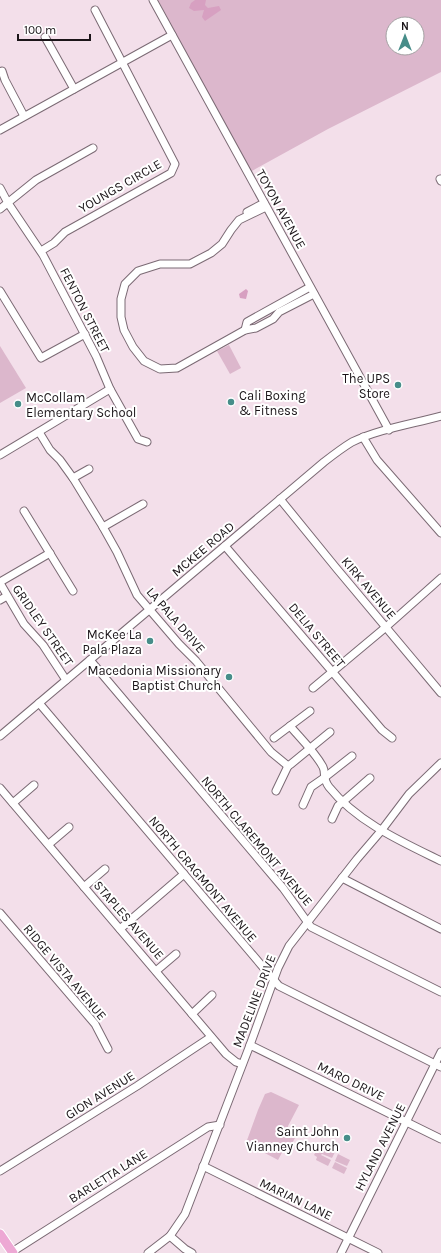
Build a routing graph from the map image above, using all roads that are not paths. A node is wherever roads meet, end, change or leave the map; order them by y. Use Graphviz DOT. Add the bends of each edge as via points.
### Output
graph roads {
  1 [pos="153,0"];
  2 [pos="95,10"];
  3 [pos="172,36"];
  4 [pos="45,37"];
  5 [pos="122,63"];
  6 [pos="2,71"];
  7 [pos="74,89"];
  8 [pos="24,116"];
  9 [pos="0,130"];
  10 [pos="93,148"];
  11 [pos="0,188"];
  12 [pos="8,203"];
  13 [pos="265,205"];
  14 [pos="0,210"];
  15 [pos="41,251"];
  16 [pos="310,287"];
  17 [pos="0,291"];
  18 [pos="314,294"];
  19 [pos="245,330"];
  20 [pos="85,334"];
  21 [pos="110,389"];
  22 [pos="441,416"];
  23 [pos="389,430"];
  24 [pos="39,432"];
  25 [pos="363,437"];
  26 [pos="147,442"];
  27 [pos="0,455"];
  28 [pos="88,469"];
  29 [pos="73,478"];
  30 [pos="280,499"];
  31 [pos="142,504"];
  32 [pos="24,511"];
  33 [pos="103,527"];
  34 [pos="441,533"];
  35 [pos="225,546"];
  36 [pos="50,553"];
  37 [pos="441,578"];
  38 [pos="0,583"];
  39 [pos="73,591"];
  40 [pos="7,596"];
  41 [pos="0,600"];
  42 [pos="149,610"];
  43 [pos="386,627"];
  44 [pos="90,660"];
  45 [pos="332,672"];
  46 [pos="66,680"];
  47 [pos="312,688"];
  48 [pos="441,693"];
  49 [pos="39,704"];
  50 [pos="310,711"];
  51 [pos="290,726"];
  52 [pos="330,732"];
  53 [pos="0,736"];
  54 [pos="274,738"];
  55 [pos="392,738"];
  56 [pos="310,749"];
  57 [pos="352,756"];
  58 [pos="441,763"];
  59 [pos="288,766"];
  60 [pos="324,778"];
  61 [pos="370,778"];
  62 [pos="34,785"];
  63 [pos="0,788"];
  64 [pos="276,791"];
  65 [pos="343,801"];
  66 [pos="13,803"];
  67 [pos="303,805"];
  68 [pos="332,819"];
  69 [pos="69,827"];
  70 [pos="381,831"];
  71 [pos="49,844"];
  72 [pos="441,861"];
  73 [pos="105,869"];
  74 [pos="184,874"];
  75 [pos="342,878"];
  76 [pos="84,887"];
  77 [pos="0,913"];
  78 [pos="308,921"];
  79 [pos="120,929"];
  80 [pos="441,929"];
  81 [pos="176,954"];
  82 [pos="156,971"];
  83 [pos="274,980"];
  84 [pos="441,992"];
  85 [pos="212,995"];
  86 [pos="192,1014"];
  87 [pos="211,1037"];
  88 [pos="250,1045"];
  89 [pos="108,1049"];
  90 [pos="441,1052"];
  91 [pos="242,1064"];
  92 [pos="438,1066"];
  93 [pos="406,1122"];
  94 [pos="220,1125"];
  95 [pos="441,1139"];
  96 [pos="203,1166"];
  97 [pos="0,1170"];
  98 [pos="0,1234"];
  99 [pos="170,1236"];
  100 [pos="348,1238"];
  101 [pos="12,1252"];
  102 [pos="148,1253"];
  103 [pos="192,1253"];
  104 [pos="341,1253"];
  105 [pos="378,1253"];
  1 -- 3 [label="street, TOYON AVENUE"];
  2 -- 5 [label="street"];
  3 -- 5 [label="street"];
  3 -- 13 [label="street, TOYON AVENUE"];
  4 -- 7 [label="street"];
  5 -- 7 [label="street"];
  5 -- 15 [label="street, YOUNGS CIRCLE" via="175,164 171,173 65,232"];
  6 -- 8 [label="street"];
  7 -- 8 [label="street"];
  8 -- 9 [label="street"];
  10 -- 12 [label="street" via="36,180"];
  11 -- 12 [label="street, FENTON STREET"];
  12 -- 14 [label="street"];
  12 -- 15 [label="street, FENTON STREET"];
  13 -- 16 [label="street, TOYON AVENUE"];
  13 -- 19 [label="street" via="239,220 222,244 211,253 190,264 160,264 138,271 125,284 121,299 124,330 133,347 144,361 160,369 177,368"];
  15 -- 20 [label="street, FENTON STREET"];
  16 -- 18 [label="street, TOYON AVENUE"];
  16 -- 19 [label="street" via="247,322"];
  17 -- 20 [label="street" via="41,358"];
  18 -- 19 [label="street" via="279,312 273,319 256,328"];
  18 -- 23 [label="street, TOYON AVENUE"];
  20 -- 21 [label="street, FENTON STREET"];
  21 -- 24 [label="street"];
  21 -- 26 [label="street, FENTON STREET" via="138,439"];
  22 -- 23 [label="street, MCKEE ROAD"];
  23 -- 25 [label="street, MCKEE ROAD"];
  24 -- 27 [label="street"];
  24 -- 29 [label="street, LA PALA DRIVE"];
  25 -- 30 [label="street, MCKEE ROAD" via="342,448"];
  25 -- 34 [label="street" via="377,460"];
  28 -- 29 [label="street"];
  29 -- 33 [label="street, LA PALA DRIVE"];
  30 -- 35 [label="street, MCKEE ROAD"];
  30 -- 43 [label="street, KIRK AVENUE"];
  31 -- 33 [label="street"];
  32 -- 36 [label="street"];
  33 -- 42 [label="street, LA PALA DRIVE" via="137,595"];
  35 -- 42 [label="street, MCKEE ROAD"];
  35 -- 45 [label="street, DELIA STREET"];
  36 -- 38 [label="street"];
  36 -- 39 [label="street"];
  37 -- 43 [label="street"];
  38 -- 40 [label="street, GRIDLEY STREET"];
  40 -- 41 [label="street"];
  40 -- 46 [label="street, GRIDLEY STREET" via="24,624 43,645"];
  42 -- 44 [label="street, MCKEE ROAD"];
  42 -- 59 [label="street, LA PALA DRIVE" via="196,661 271,752"];
  43 -- 45 [label="street"];
  43 -- 48 [label="street, KIRK AVENUE"];
  44 -- 46 [label="street, MCKEE ROAD"];
  44 -- 78 [label="street, NORTH CLAREMONT AVENUE"];
  45 -- 47 [label="street"];
  45 -- 55 [label="street, DELIA STREET" via="382,730"];
  46 -- 49 [label="street, MCKEE ROAD"];
  49 -- 53 [label="street, MCKEE ROAD"];
  49 -- 74 [label="street, NORTH CRAGMONT AVENUE"];
  50 -- 51 [label="street"];
  51 -- 54 [label="street"];
  51 -- 56 [label="street"];
  52 -- 56 [label="street"];
  56 -- 59 [label="street"];
  56 -- 60 [label="street" via="324,768"];
  57 -- 60 [label="street"];
  58 -- 70 [label="street, MADELINE DRIVE" via="409,794"];
  59 -- 64 [label="street"];
  60 -- 65 [label="street" via="328,786"];
  60 -- 67 [label="street" via="311,786"];
  61 -- 65 [label="street"];
  62 -- 66 [label="street"];
  63 -- 66 [label="street, STAPLES AVENUE"];
  65 -- 68 [label="street"];
  65 -- 70 [label="street"];
  66 -- 71 [label="street, STAPLES AVENUE"];
  69 -- 71 [label="street"];
  70 -- 72 [label="street"];
  70 -- 75 [label="street, MADELINE DRIVE"];
  71 -- 76 [label="street, STAPLES AVENUE"];
  73 -- 76 [label="street"];
  74 -- 79 [label="street"];
  74 -- 83 [label="street, NORTH CRAGMONT AVENUE"];
  75 -- 78 [label="street, MADELINE DRIVE"];
  75 -- 80 [label="street"];
  76 -- 79 [label="street, STAPLES AVENUE"];
  77 -- 89 [label="street, RIDGE VISTA AVENUE" via="95,1024"];
  78 -- 83 [label="street, MADELINE DRIVE" via="290,946"];
  78 -- 84 [label="street, NORTH CLAREMONT AVENUE" via="311,927"];
  79 -- 82 [label="street, STAPLES AVENUE"];
  81 -- 82 [label="street"];
  82 -- 86 [label="street, STAPLES AVENUE"];
  83 -- 88 [label="street, MADELINE DRIVE"];
  83 -- 92 [label="street, NORTH CRAGMONT AVENUE" via="279,986"];
  85 -- 86 [label="street"];
  86 -- 87 [label="street, STAPLES AVENUE"];
  87 -- 91 [label="street, STAPLES AVENUE" via="226,1054"];
  87 -- 97 [label="street, GION AVENUE"];
  88 -- 91 [label="street, MADELINE DRIVE"];
  88 -- 93 [label="street, MARO DRIVE"];
  90 -- 92 [label="street, HYLAND AVENUE"];
  91 -- 94 [label="street, MADELINE DRIVE"];
  92 -- 93 [label="street, HYLAND AVENUE"];
  93 -- 95 [label="street, MARO DRIVE"];
  93 -- 100 [label="street, HYLAND AVENUE"];
  94 -- 96 [label="street, MADELINE DRIVE"];
  94 -- 101 [label="street, BARLETTA LANE" via="208,1127"];
  96 -- 99 [label="street, MADELINE DRIVE" via="185,1214"];
  96 -- 100 [label="street, MARIAN LANE"];
  98 -- 101 [label="main road"];
  99 -- 102 [label="street, MADELINE DRIVE"];
  99 -- 103 [label="street"];
  100 -- 104 [label="street, HYLAND AVENUE"];
  100 -- 105 [label="street, MARIAN LANE"];
}
